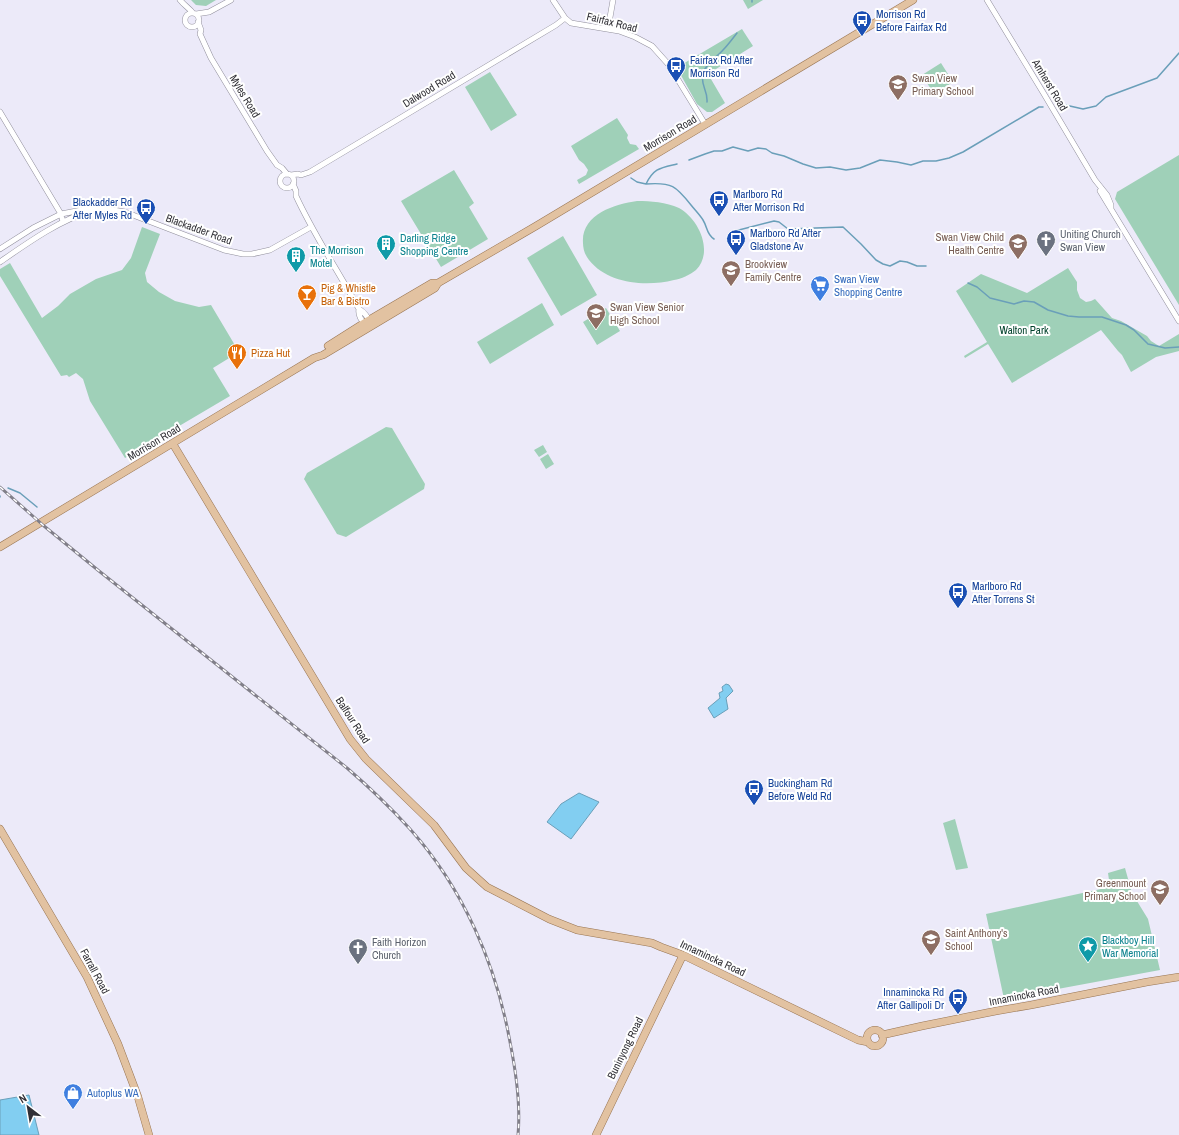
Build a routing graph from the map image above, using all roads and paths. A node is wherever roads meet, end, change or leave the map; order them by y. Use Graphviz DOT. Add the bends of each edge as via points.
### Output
graph roads {
  1 [pos="180,0"];
  2 [pos="231,0"];
  3 [pos="553,0"];
  4 [pos="613,0"];
  5 [pos="913,0"];
  6 [pos="987,0"];
  7 [pos="184,6"];
  8 [pos="209,12"];
  9 [pos="194,14"];
  10 [pos="186,17"];
  11 [pos="565,18"];
  12 [pos="199,21"];
  13 [pos="192,26"];
  14 [pos="608,29"];
  15 [pos="200,34"];
  16 [pos="0,112"];
  17 [pos="705,124"];
  18 [pos="278,165"];
  19 [pos="289,175"];
  20 [pos="301,175"];
  21 [pos="281,177"];
  22 [pos="291,184"];
  23 [pos="100,209"];
  24 [pos="61,214"];
  25 [pos="63,222"];
  26 [pos="311,227"];
  27 [pos="14,240"];
  28 [pos="0,249"];
  29 [pos="20,249"];
  30 [pos="0,262"];
  31 [pos="1179,320"];
  32 [pos="368,324"];
  33 [pos="173,444"];
  34 [pos="1,547"];
  35 [pos="0,829"];
  36 [pos="639,942"];
  37 [pos="681,954"];
  38 [pos="1179,973"];
  39 [pos="1179,977"];
  40 [pos="1147,982"];
  41 [pos="882,1037"];
  42 [pos="868,1038"];
  43 [pos="149,1135"];
  44 [pos="596,1135"];
  1 -- 7 [label="street, Myles Road"];
  2 -- 8 [label="street"];
  3 -- 11 [label="street"];
  4 -- 14 [label="street"];
  5 -- 17 [label="main road, Morrison Road"];
  6 -- 31 [label="street, Amherst Road" via="1095,184"];
  7 -- 9 [label="street, Myles Road"];
  7 -- 10 [label="street, Myles Road"];
  8 -- 9 [label="street"];
  8 -- 12 [label="street"];
  9 -- 10 [label="street"];
  9 -- 12 [label="street, Myles Road"];
  10 -- 13 [label="street, Myles Road" via="187,23"];
  11 -- 14 [label="street, Fairfax Road" via="571,22"];
  11 -- 20 [label="street, Dalwood Road" via="344,152"];
  12 -- 13 [label="street"];
  12 -- 15 [label="street, Myles Road"];
  13 -- 15 [label="street, Myles Road"];
  14 -- 17 [label="street, Fairfax Road" via="635,37 658,52 669,65"];
  15 -- 18 [label="street, Myles Road" via="211,58"];
  16 -- 24 [label="street"];
  17 -- 32 [label="main road, Morrison Road" via="438,283 435,288"];
  18 -- 19 [label="street, Myles Road"];
  18 -- 21 [label="street, Myles Road"];
  19 -- 20 [label="street, Dalwood Road"];
  19 -- 21 [label="street"];
  19 -- 22 [label="street, Myles Road"];
  20 -- 22 [label="street, Dalwood Road"];
  21 -- 22 [label="street, Myles Road" via="282,185"];
  22 -- 26 [label="street, Myles Road"];
  23 -- 24 [label="street, Blackadder Road"];
  23 -- 25 [label="street, Blackadder Road"];
  23 -- 26 [label="street, Blackadder Road" via="125,212 224,250 243,254 270,250"];
  24 -- 25 [label="street"];
  24 -- 27 [label="street, Blackadder Road"];
  25 -- 29 [label="street, Blackadder Road"];
  26 -- 32 [label="street, Myles Road" via="358,313"];
  27 -- 28 [label="street, Blackadder Road"];
  27 -- 29 [label="street"];
  29 -- 30 [label="street, Blackadder Road"];
  32 -- 33 [label="main road, Morrison Road"];
  33 -- 34 [label="main road, Morrison Road"];
  33 -- 36 [label="main road, Balfour Road" via="350,738 366,759 434,825 466,868 487,887 562,925"];
  35 -- 43 [label="main road, Farrall Road" via="97,997 138,1097"];
  36 -- 37 [label="main road, Innamincka Road"];
  37 -- 42 [label="main road, Innamincka Road" via="843,1033"];
  37 -- 44 [label="main road, Buninyong Road" via="677,968"];
  38 -- 40 [label="main road, Innamincka Road"];
  39 -- 40 [label="main road, Innamincka Road"];
  40 -- 41 [label="main road, Innamincka Road" via="905,1030"];
  41 -- 42 [label="main road" via="877,1031 873,1031"];
  41 -- 42 [label="main road" via="880,1044 875,1046 871,1045"];
}
